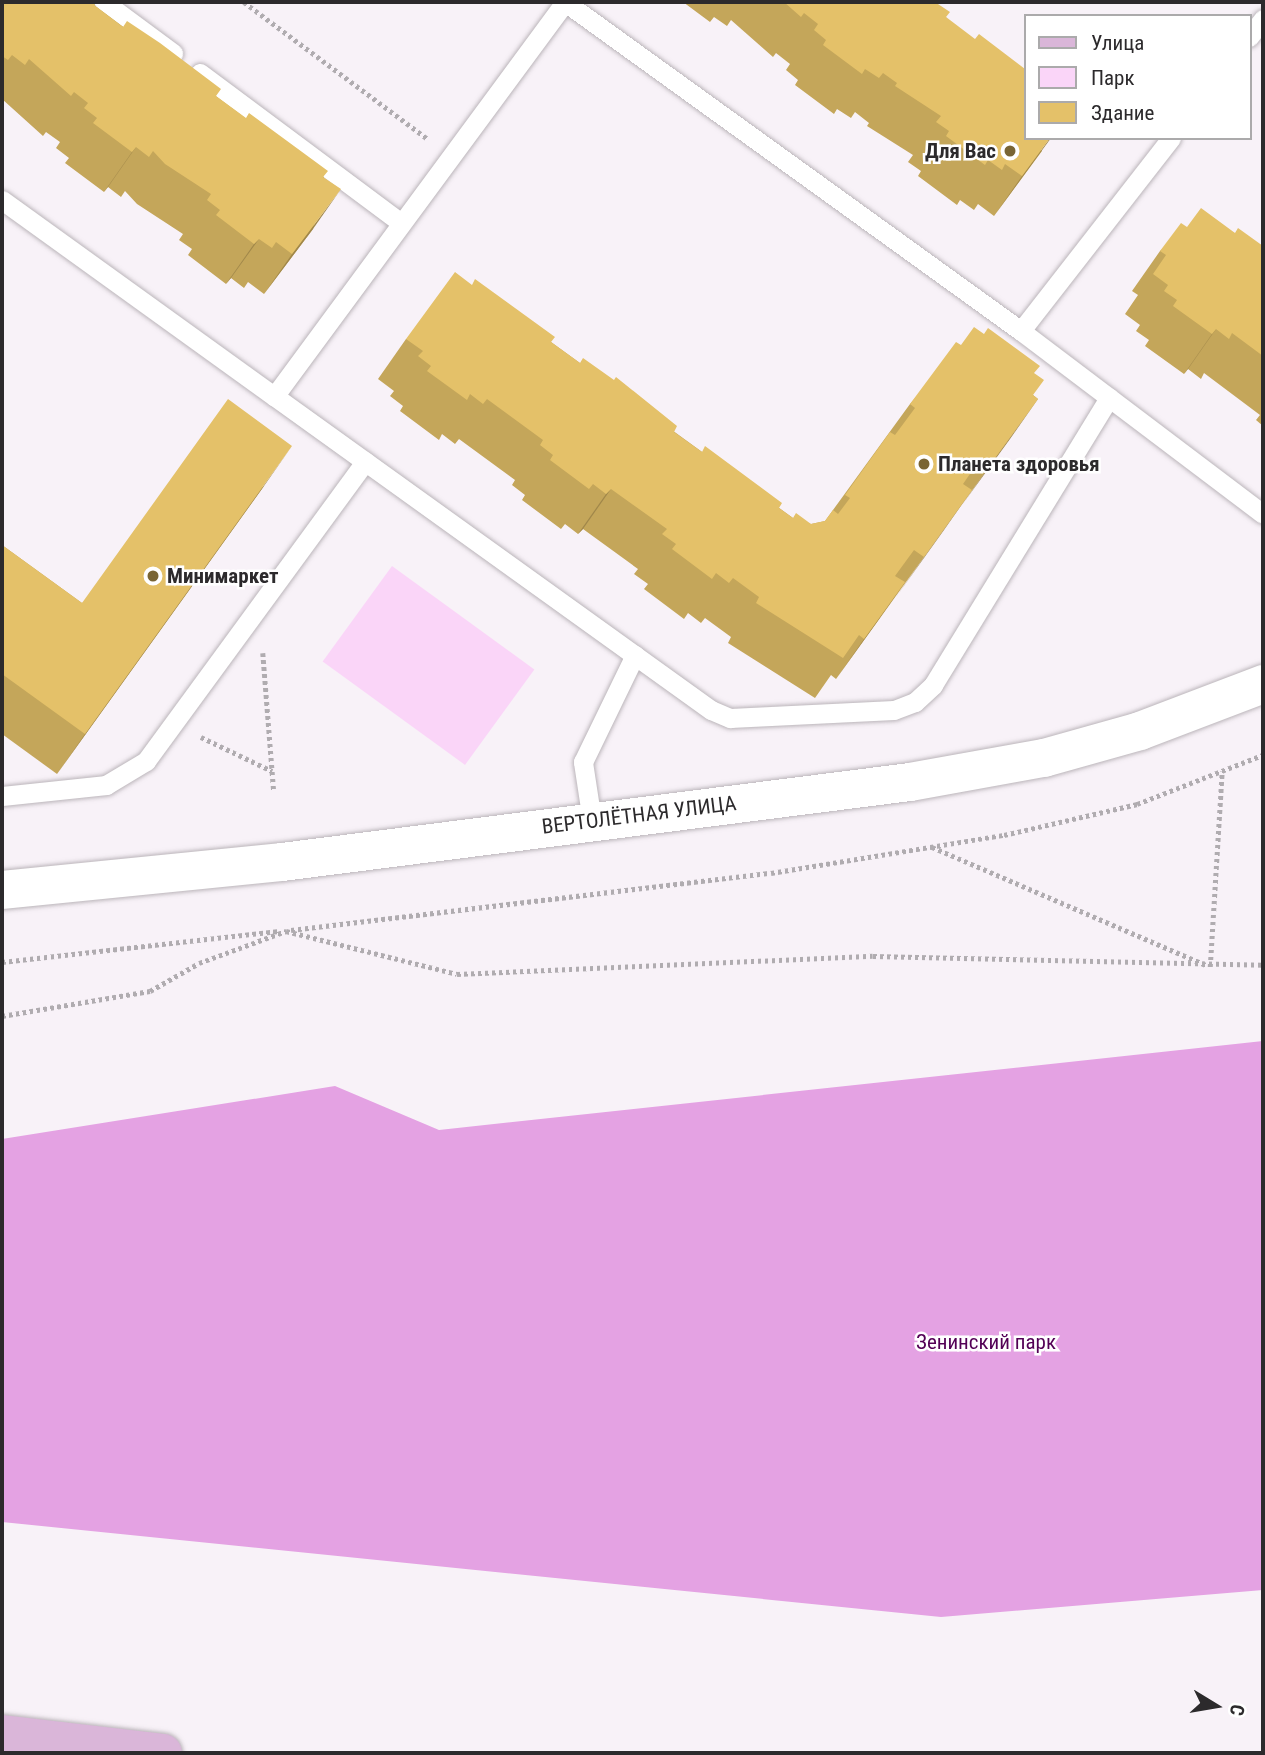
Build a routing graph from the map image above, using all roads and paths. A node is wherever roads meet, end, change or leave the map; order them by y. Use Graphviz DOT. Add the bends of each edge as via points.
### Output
graph roads {
  1 [pos="104,2"];
  2 [pos="244,2"];
  3 [pos="565,2"];
  4 [pos="1263,19"];
  5 [pos="1251,34"];
  6 [pos="1169,140"];
  7 [pos="451,156"];
  8 [pos="2,200"];
  9 [pos="401,223"];
  10 [pos="1021,331"];
  11 [pos="274,396"];
  12 [pos="1109,398"];
  13 [pos="365,462"];
  14 [pos="1263,514"];
  15 [pos="259,607"];
  16 [pos="635,654"];
  17 [pos="1263,684"];
  18 [pos="174,724"];
  19 [pos="1263,755"];
  20 [pos="273,771"];
  21 [pos="1222,771"];
  22 [pos="274,792"];
  23 [pos="2,796"];
  24 [pos="592,821"];
  25 [pos="932,847"];
  26 [pos="2,890"];
  27 [pos="286,931"];
  28 [pos="2,962"];
  29 [pos="1263,965"];
  30 [pos="1210,967"];
  31 [pos="2,1016"];
  32 [pos="2,1734"];
  33 [pos="163,1753"];
  1 -- 9 [label="lane"];
  2 -- 7 [label="path"];
  3 -- 7 [label="lane"];
  3 -- 10 [label="lane"];
  4 -- 5 [label="lane"];
  6 -- 10 [label="lane"];
  7 -- 9 [label="lane"];
  8 -- 11 [label="lane"];
  9 -- 11 [label="lane"];
  10 -- 12 [label="lane"];
  11 -- 13 [label="lane"];
  12 -- 14 [label="lane"];
  12 -- 16 [label="lane" via="933,685 915,702 894,710 730,718"];
  13 -- 15 [label="lane"];
  13 -- 16 [label="lane"];
  15 -- 18 [label="lane"];
  15 -- 20 [label="path"];
  16 -- 24 [label="lane" via="583,762"];
  17 -- 24 [label="street, ВЕРТОЛЁТНАЯ УЛИЦА" via="1140,731 1044,758 910,782"];
  18 -- 20 [label="path"];
  18 -- 23 [label="lane" via="146,761 106,785"];
  19 -- 21 [label="path"];
  20 -- 22 [label="path"];
  21 -- 25 [label="path" via="1137,804"];
  21 -- 30 [label="path"];
  24 -- 26 [label="street, ВЕРТОЛЁТНАЯ УЛИЦА" via="282,862"];
  25 -- 27 [label="path" via="771,873"];
  25 -- 30 [label="path"];
  27 -- 28 [label="path"];
  27 -- 30 [label="path" via="457,974 873,956"];
  27 -- 31 [label="path" via="199,963 150,991"];
  29 -- 30 [label="path"];
  32 -- 33 [label="main road"];
}
